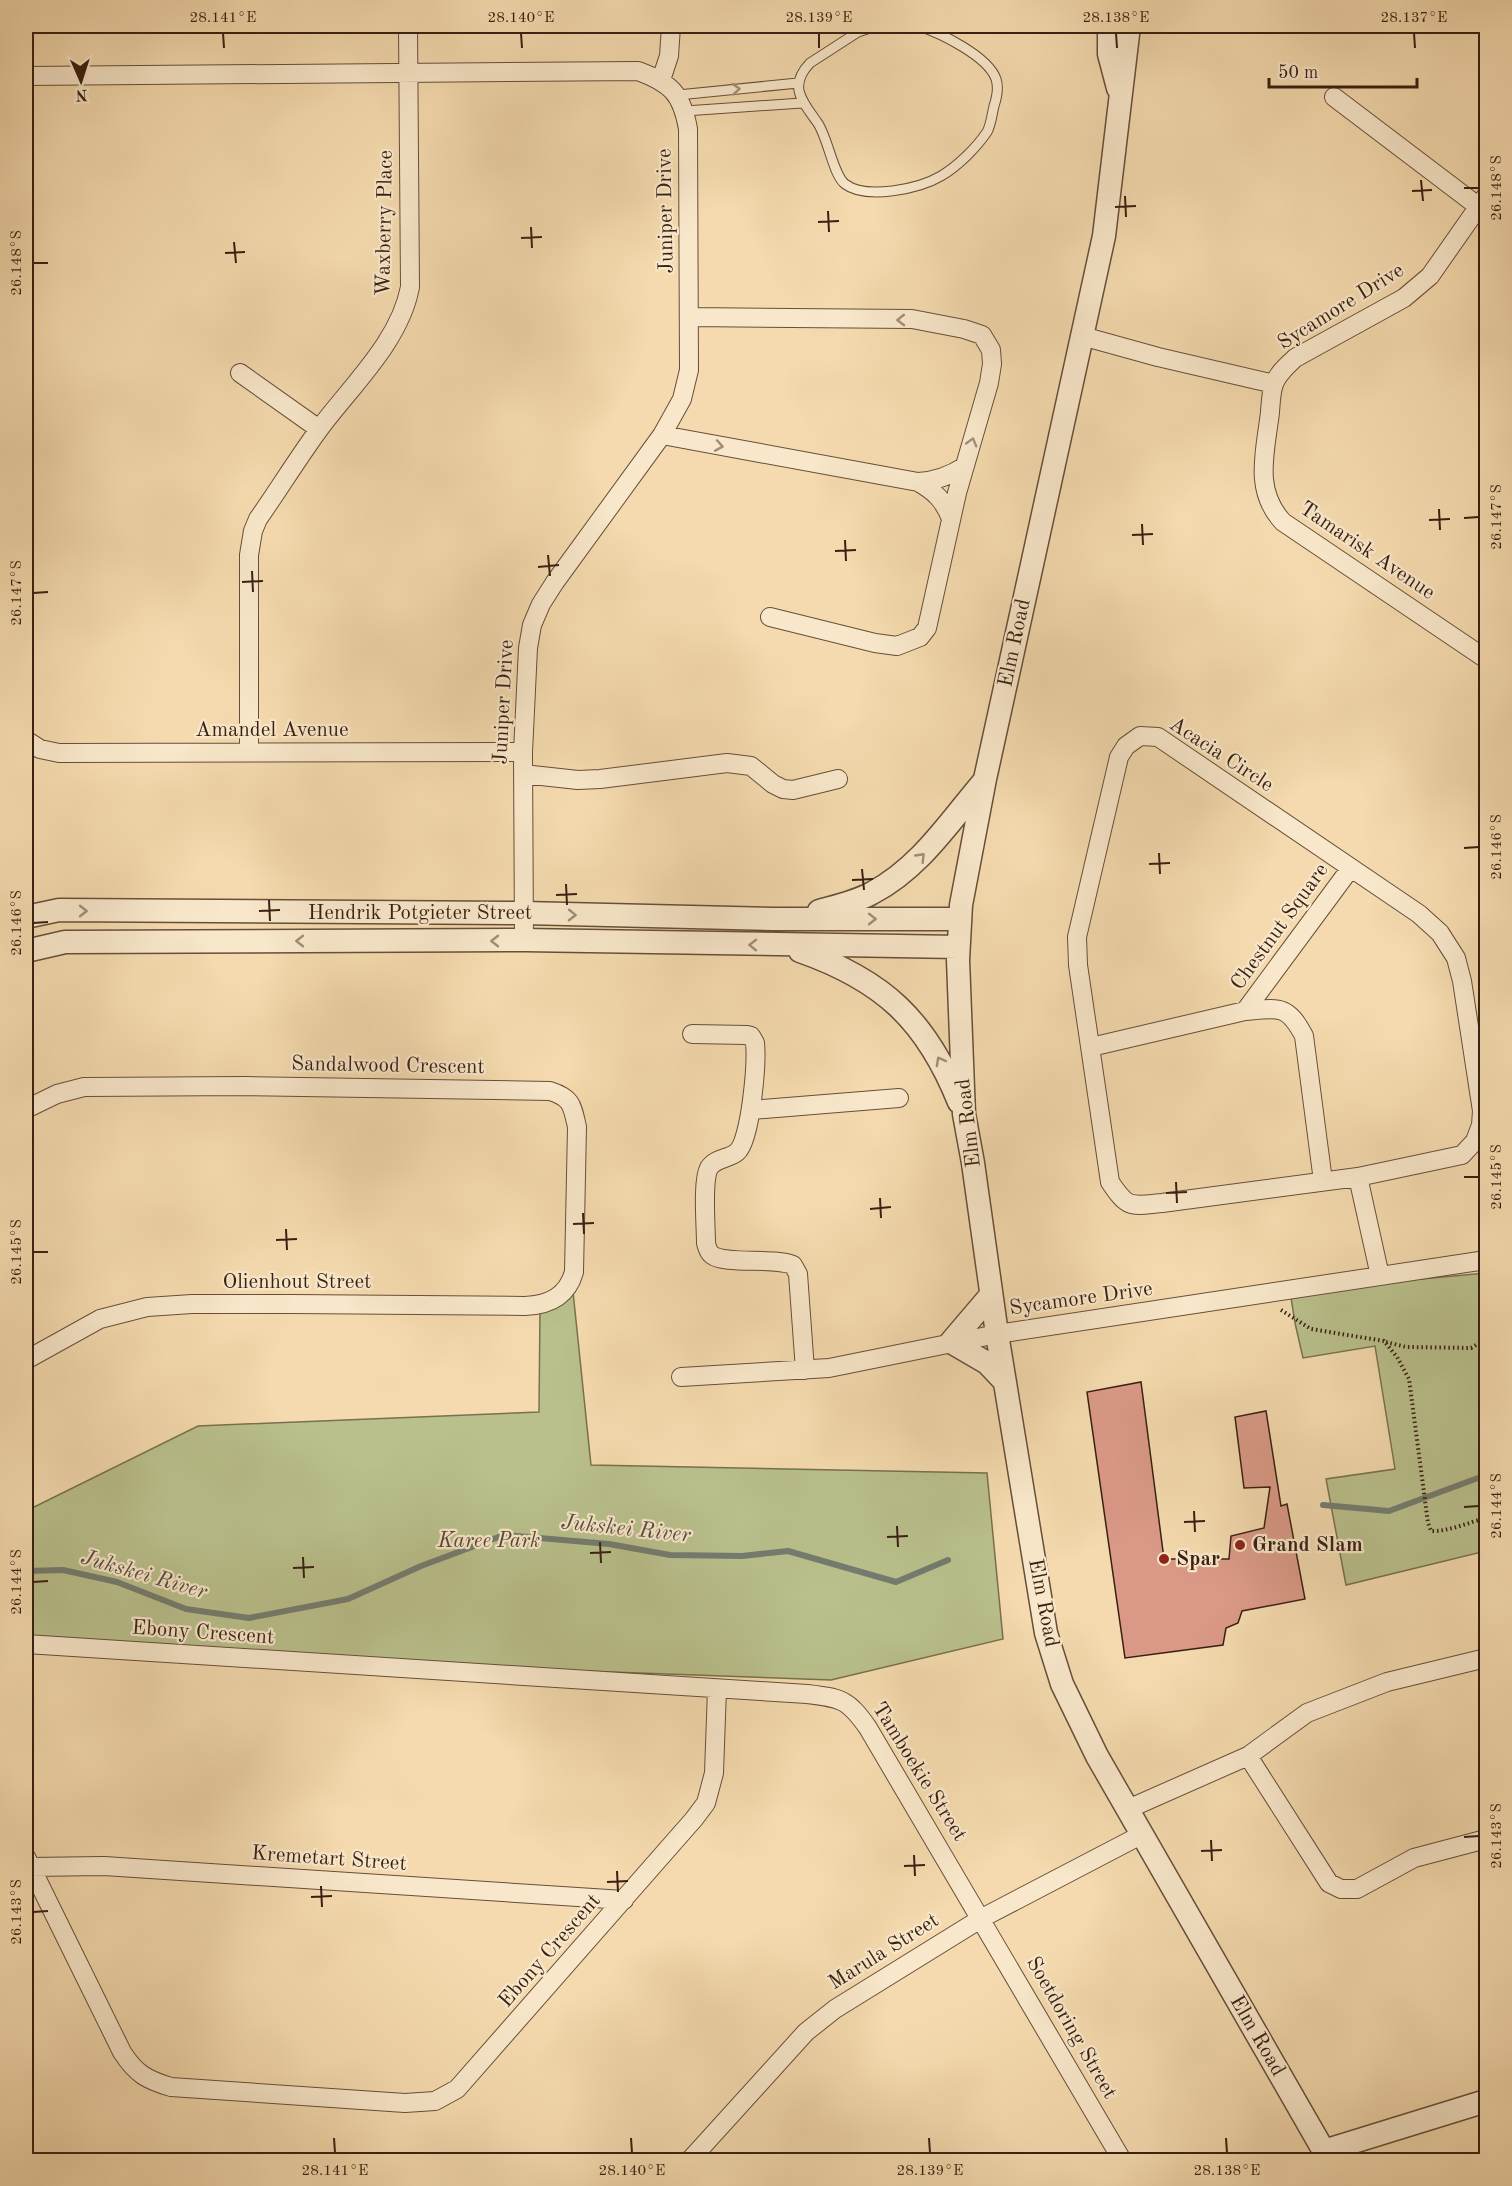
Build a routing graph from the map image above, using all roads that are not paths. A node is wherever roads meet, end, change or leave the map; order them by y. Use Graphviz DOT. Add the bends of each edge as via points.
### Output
graph roads {
  1 [pos="408,26"];
  2 [pos="671,26"];
  3 [pos="876,26"];
  4 [pos="919,26"];
  5 [pos="1109,26"];
  6 [pos="1129,26"];
  7 [pos="409,72"];
  8 [pos="26,76"];
  9 [pos="661,80"];
  10 [pos="798,83"];
  11 [pos="1334,97"];
  12 [pos="1120,98"];
  13 [pos="681,103"];
  14 [pos="802,103"];
  15 [pos="1483,201"];
  16 [pos="690,317"];
  17 [pos="1082,336"];
  18 [pos="240,373"];
  19 [pos="1274,384"];
  20 [pos="320,429"];
  21 [pos="662,435"];
  22 [pos="965,466"];
  23 [pos="918,482"];
  24 [pos="951,519"];
  25 [pos="770,617"];
  26 [pos="1486,659"];
  27 [pos="26,740"];
  28 [pos="249,752"];
  29 [pos="523,752"];
  30 [pos="523,774"];
  31 [pos="838,779"];
  32 [pos="985,779"];
  33 [pos="1350,869"];
  34 [pos="524,914"];
  35 [pos="26,917"];
  36 [pos="773,919"];
  37 [pos="960,919"];
  38 [pos="524,940"];
  39 [pos="786,946"];
  40 [pos="958,947"];
  41 [pos="26,951"];
  42 [pos="1245,1011"];
  43 [pos="692,1034"];
  44 [pos="1091,1047"];
  45 [pos="899,1098"];
  46 [pos="26,1109"];
  47 [pos="751,1110"];
  48 [pos="964,1114"];
  49 [pos="1358,1177"];
  50 [pos="1323,1181"];
  51 [pos="1486,1260"];
  52 [pos="1380,1276"];
  53 [pos="571,1281"];
  54 [pos="991,1296"];
  55 [pos="997,1334"];
  56 [pos="951,1342"];
  57 [pos="26,1360"];
  58 [pos="805,1370"];
  59 [pos="681,1377"];
  60 [pos="1005,1382"];
  61 [pos="26,1644"];
  62 [pos="1486,1658"];
  63 [pos="717,1689"];
  64 [pos="1248,1756"];
  65 [pos="1128,1809"];
  66 [pos="1141,1835"];
  67 [pos="1486,1839"];
  68 [pos="28,1862"];
  69 [pos="624,1900"];
  70 [pos="982,1918"];
  71 [pos="1486,2101"];
  72 [pos="1327,2156"];
  73 [pos="690,2160"];
  74 [pos="1122,2160"];
  1 -- 7 [label="street, Waxberry Place"];
  2 -- 9 [label="street" via="669,56"];
  3 -- 10 [label="lane" via="858,32 810,63"];
  4 -- 14 [label="lane" via="967,49 983,62 996,78 998,92 988,129 971,151 940,177 900,190 877,193 853,189 842,182 820,126"];
  5 -- 12 [label="street, Elm Road" via="1109,54"];
  6 -- 12 [label="street"];
  7 -- 8 [label="street"];
  7 -- 9 [label="street" via="638,71"];
  7 -- 20 [label="street, Waxberry Place" via="407,303 396,329"];
  9 -- 13 [label="street"];
  13 -- 10 [label="lane, one-way"];
  10 -- 14 [label="lane"];
  11 -- 15 [label="street"];
  12 -- 17 [label="street, Elm Road" via="1104,236"];
  13 -- 14 [label="lane"];
  13 -- 16 [label="street, Juniper Drive" via="688,129"];
  15 -- 19 [label="street, Sycamore Drive" via="1430,276 1404,298 1294,358"];
  16 -- 21 [label="street, Juniper Drive" via="685,387"];
  22 -- 16 [label="street, one-way" via="992,364 991,350 982,335 912,320"];
  17 -- 19 [label="street, Sycamore Drive"];
  17 -- 32 [label="street, Elm Road"];
  18 -- 20 [label="street"];
  19 -- 26 [label="street, Tamarisk Avenue" via="1262,472 1274,513"];
  20 -- 28 [label="street, Waxberry Place" via="253,531 249,555"];
  21 -- 23 [label="street, one-way"];
  21 -- 29 [label="street, Juniper Drive" via="555,582 536,615 528,648"];
  22 -- 23 [label="street" via="943,478"];
  22 -- 24 [label="street"];
  23 -- 24 [label="street" via="939,497"];
  24 -- 25 [label="street" via="927,628 920,637 897,646 875,644"];
  27 -- 28 [label="street, Amandel Avenue" via="40,749 59,753"];
  28 -- 29 [label="street, Amandel Avenue"];
  29 -- 30 [label="street, Juniper Drive"];
  30 -- 31 [label="street" via="600,779 727,763 751,766 783,789"];
  30 -- 34 [label="street, Juniper Drive"];
  36 -- 32 [label="street, one-way" via="846,904 895,879 928,849"];
  32 -- 37 [label="street, Elm Road"];
  33 -- 42 [label="street, Chestnut Square"];
  33 -- 44 [label="street, Acacia Circle" via="1158,737 1140,736 1119,757 1077,937"];
  33 -- 49 [label="street, Acacia Circle" via="1419,914 1440,933 1456,958 1482,1111 1475,1141 1462,1155"];
  35 -- 34 [label="street, Hendrik Potgieter Street, one-way" via="59,910"];
  34 -- 36 [label="street, Hendrik Potgieter Street, one-way"];
  34 -- 38 [label="street, Juniper Drive"];
  36 -- 37 [label="street, Hendrik Potgieter Street, one-way"];
  37 -- 40 [label="street, Elm Road"];
  39 -- 38 [label="street, Hendrik Potgieter Street, one-way"];
  38 -- 41 [label="street, Hendrik Potgieter Street, one-way" via="66,942"];
  39 -- 40 [label="street, Hendrik Potgieter Street"];
  48 -- 39 [label="street, one-way" via="933,1050 898,1006 874,985 850,972"];
  40 -- 48 [label="street, Elm Road"];
  42 -- 44 [label="street, Chestnut Square"];
  42 -- 50 [label="street, Chestnut Square" via="1285,1011 1295,1018 1304,1036"];
  43 -- 47 [label="street" via="751,1036 755,1047"];
  44 -- 50 [label="street, Acacia Circle" via="1110,1182 1127,1204 1162,1203"];
  45 -- 47 [label="street"];
  46 -- 53 [label="street, Sandalwood Crescent" via="57,1094 84,1087 550,1091 568,1099 577,1127 575,1266"];
  47 -- 58 [label="street" via="741,1147 708,1171 707,1249 713,1256 726,1259 793,1265 798,1274"];
  48 -- 54 [label="street, Elm Road"];
  49 -- 50 [label="street, Acacia Circle"];
  49 -- 52 [label="street"];
  51 -- 52 [label="street, Sycamore Drive"];
  52 -- 55 [label="street, Sycamore Drive"];
  53 -- 57 [label="street, Olienhout Street" via="556,1299 536,1306 147,1307 100,1319"];
  54 -- 55 [label="street, Elm Road"];
  54 -- 56 [label="street"];
  55 -- 56 [label="street, Sycamore Drive"];
  55 -- 60 [label="street, Elm Road"];
  56 -- 58 [label="street, Sycamore Drive"];
  56 -- 60 [label="street" via="987,1363"];
  58 -- 59 [label="street, Sycamore Drive"];
  60 -- 65 [label="street, Elm Road" via="1046,1633 1062,1684"];
  61 -- 63 [label="street, Ebony Crescent"];
  62 -- 64 [label="street" via="1387,1682 1308,1713"];
  63 -- 69 [label="street, Ebony Crescent" via="714,1773 706,1803"];
  63 -- 70 [label="street, Tamboekie Street" via="836,1697 854,1709"];
  64 -- 65 [label="street"];
  64 -- 67 [label="street" via="1329,1883 1341,1889 1357,1889 1414,1858"];
  65 -- 66 [label="street, Elm Road"];
  66 -- 70 [label="street, Marula Street"];
  66 -- 72 [label="street, Elm Road"];
  68 -- 69 [label="street, Kremetart Street"];
  68 -- 69 [label="street, Ebony Crescent" via="122,2052 140,2074 171,2087 405,2103 435,2101 457,2089"];
  70 -- 73 [label="street, Marula Street" via="819,2020"];
  70 -- 74 [label="street, Soetdoring Street"];
  71 -- 72 [label="street"];
}
